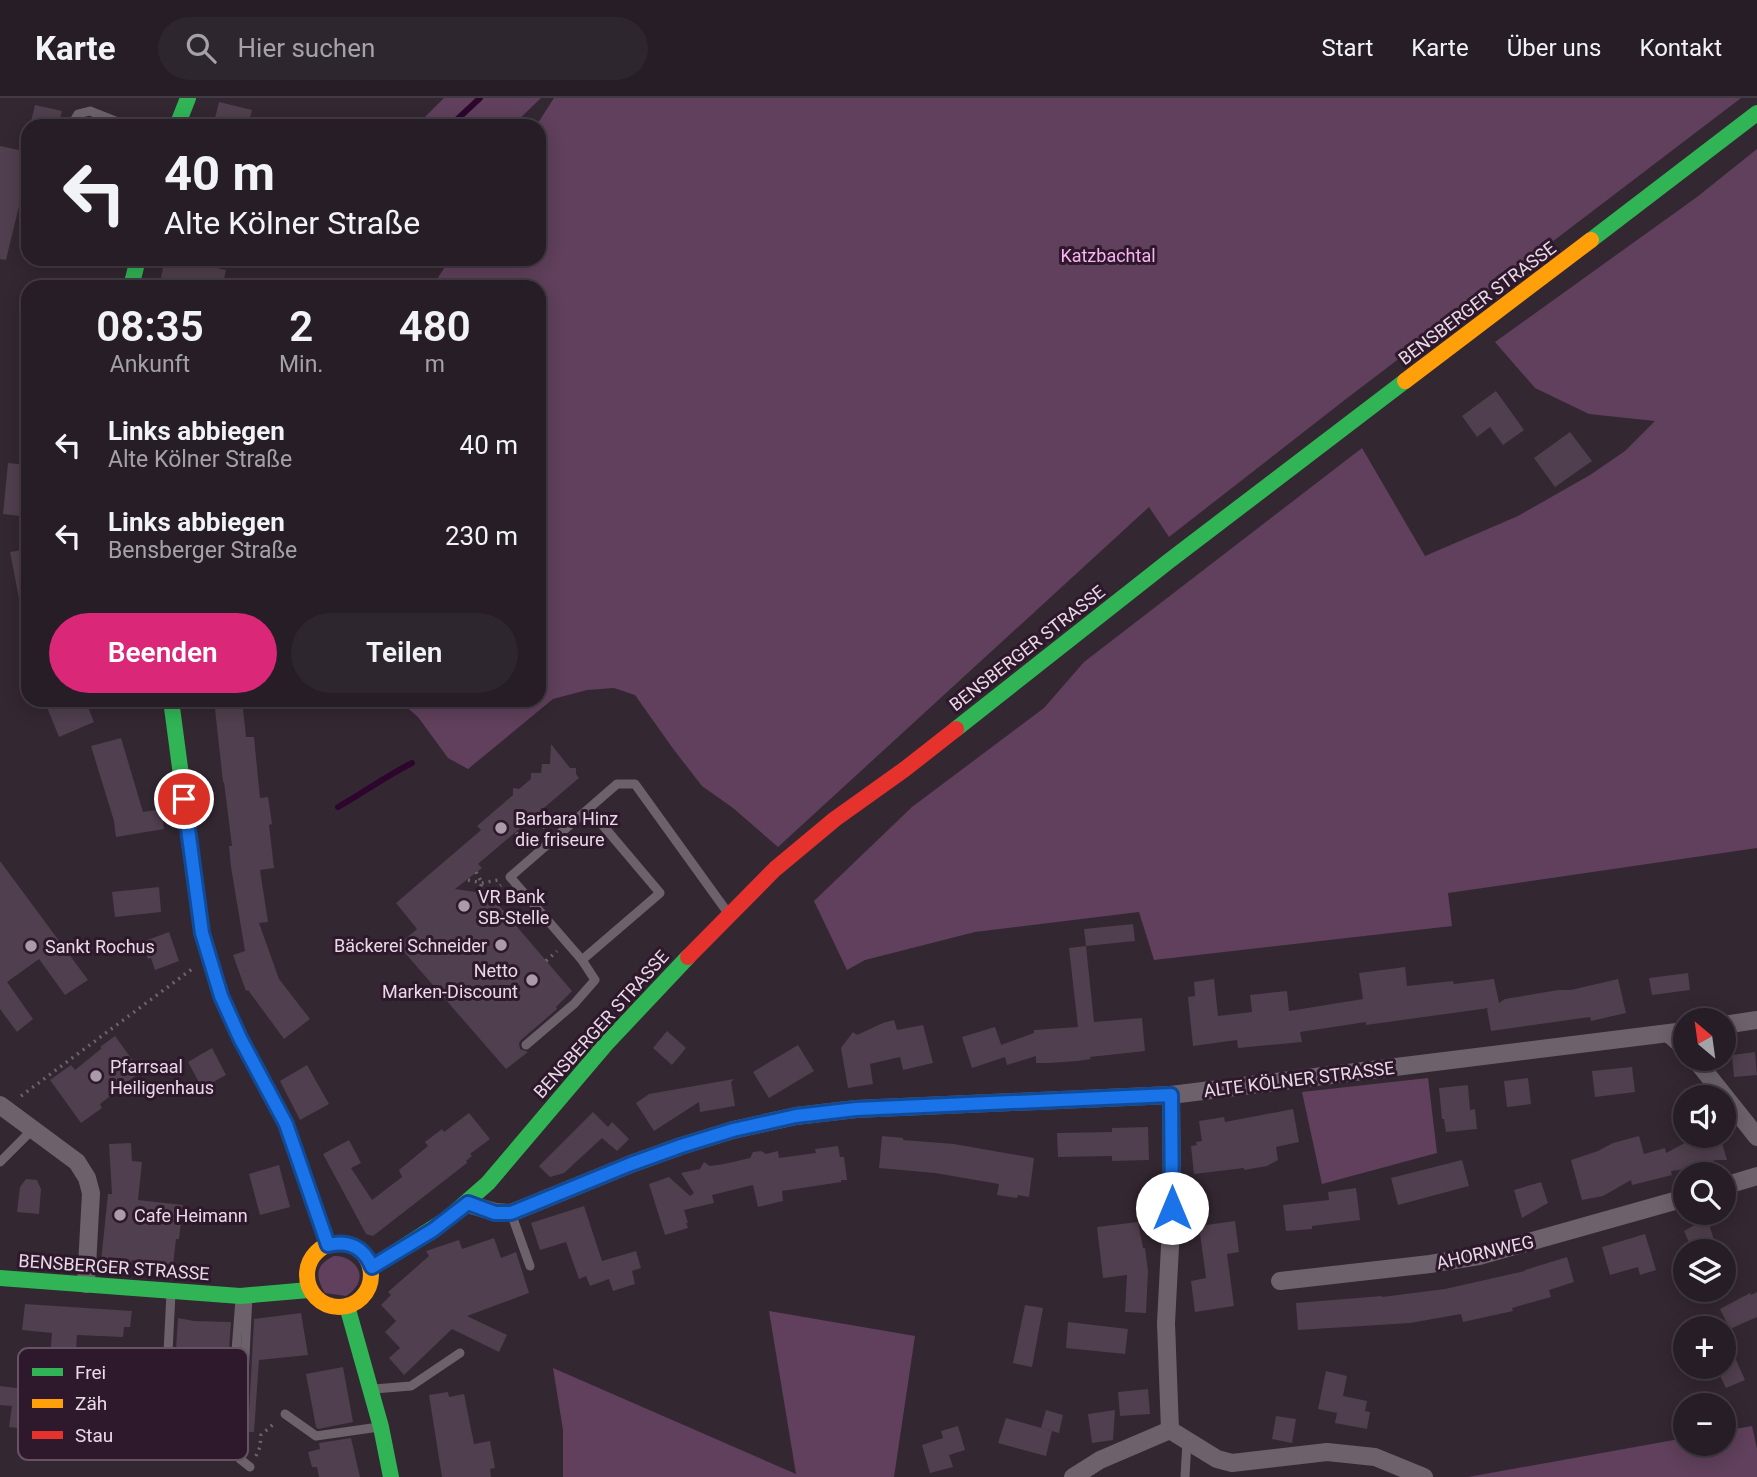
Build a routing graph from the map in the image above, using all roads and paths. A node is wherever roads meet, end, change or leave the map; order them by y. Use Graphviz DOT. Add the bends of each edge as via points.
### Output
graph roads {
  1 [pos="188,98"];
  2 [pos="1757,113"];
  3 [pos="75,119"];
  4 [pos="110,119"];
  5 [pos="180,119"];
  6 [pos="172,707"];
  7 [pos="589,809"];
  8 [pos="476,873"];
  9 [pos="510,877"];
  10 [pos="468,880"];
  11 [pos="482,883"];
  12 [pos="478,892"];
  13 [pos="729,915"];
  14 [pos="582,960"];
  15 [pos="189,971"];
  16 [pos="1757,1020"];
  17 [pos="1736,1023"];
  18 [pos="1673,1033"];
  19 [pos="526,1045"];
  20 [pos="1705,1071"];
  21 [pos="1171,1095"];
  22 [pos="3,1106"];
  23 [pos="33,1129"];
  24 [pos="1757,1137"];
  25 [pos="0,1162"];
  26 [pos="1757,1176"];
  27 [pos="1736,1182"];
  28 [pos="1673,1201"];
  29 [pos="468,1203"];
  30 [pos="511,1213"];
  31 [pos="328,1245"];
  32 [pos="530,1266"];
  33 [pos="372,1267"];
  34 [pos="0,1278"];
  35 [pos="1280,1281"];
  36 [pos="86,1284"];
  37 [pos="309,1290"];
  38 [pos="171,1292"];
  39 [pos="244,1296"];
  40 [pos="347,1306"];
  41 [pos="168,1348"];
  42 [pos="239,1348"];
  43 [pos="243,1348"];
  44 [pos="460,1353"];
  45 [pos="370,1389"];
  46 [pos="285,1414"];
  47 [pos="381,1427"];
  48 [pos="1170,1430"];
  49 [pos="261,1435"];
  50 [pos="1187,1441"];
  51 [pos="260,1447"];
  52 [pos="241,1460"];
  53 [pos="250,1467"];
  54 [pos="391,1477"];
  55 [pos="1073,1477"];
  56 [pos="1185,1477"];
  57 [pos="1424,1477"];
  1 -- 5 [label="main road"];
  2 -- 13 [label="main road, BENSBERGER STRASSE" via="835,819"];
  3 -- 4 [label="lane" via="90,111"];
  6 -- 31 [label="main road" via="202,933 221,996 286,1124"];
  7 -- 9 [label="lane"];
  7 -- 13 [label="lane" via="617,784 635,785"];
  7 -- 14 [label="lane" via="660,893"];
  8 -- 11 [label="path"];
  9 -- 11 [label="path"];
  9 -- 14 [label="lane"];
  10 -- 11 [label="path"];
  11 -- 12 [label="path"];
  13 -- 29 [label="main road, BENSBERGER STRASSE" via="606,1044"];
  14 -- 19 [label="lane" via="596,980"];
  15 -- 22 [label="path"];
  16 -- 17 [label="street"];
  18 -- 21 [label="street, ALTE KÖLNER STRASSE"];
  20 -- 24 [label="street"];
  21 -- 30 [label="street, ALTE KÖLNER STRASSE" via="856,1109 796,1116 681,1146"];
  21 -- 48 [label="street" via="1166,1323"];
  22 -- 23 [label="street"];
  23 -- 25 [label="lane"];
  23 -- 36 [label="street" via="77,1162 87,1178 91,1193"];
  26 -- 27 [label="street"];
  28 -- 35 [label="street, AHORNWEG" via="1479,1256"];
  29 -- 30 [label="street" via="495,1213"];
  29 -- 33 [label="main road, BENSBERGER STRASSE"];
  30 -- 32 [label="lane"];
  31 -- 33 [label="main road" via="356,1247"];
  31 -- 37 [label="main road" via="319,1249 308,1266"];
  33 -- 40 [label="main road" via="370,1288"];
  34 -- 36 [label="main road, BENSBERGER STRASSE"];
  36 -- 38 [label="main road, BENSBERGER STRASSE"];
  37 -- 39 [label="main road, BENSBERGER STRASSE"];
  37 -- 40 [label="main road" via="325,1304"];
  38 -- 39 [label="main road, BENSBERGER STRASSE"];
  38 -- 41 [label="lane"];
  39 -- 42 [label="lane"];
  39 -- 43 [label="lane"];
  40 -- 45 [label="main road"];
  44 -- 45 [label="lane" via="411,1386"];
  45 -- 47 [label="main road"];
  46 -- 47 [label="lane" via="316,1436"];
  47 -- 54 [label="main road"];
  48 -- 50 [label="street"];
  48 -- 55 [label="street" via="1100,1460"];
  49 -- 51 [label="path"];
  50 -- 56 [label="lane"];
  50 -- 57 [label="street" via="1232,1463 1327,1452 1375,1457"];
  52 -- 53 [label="lane"];
}
